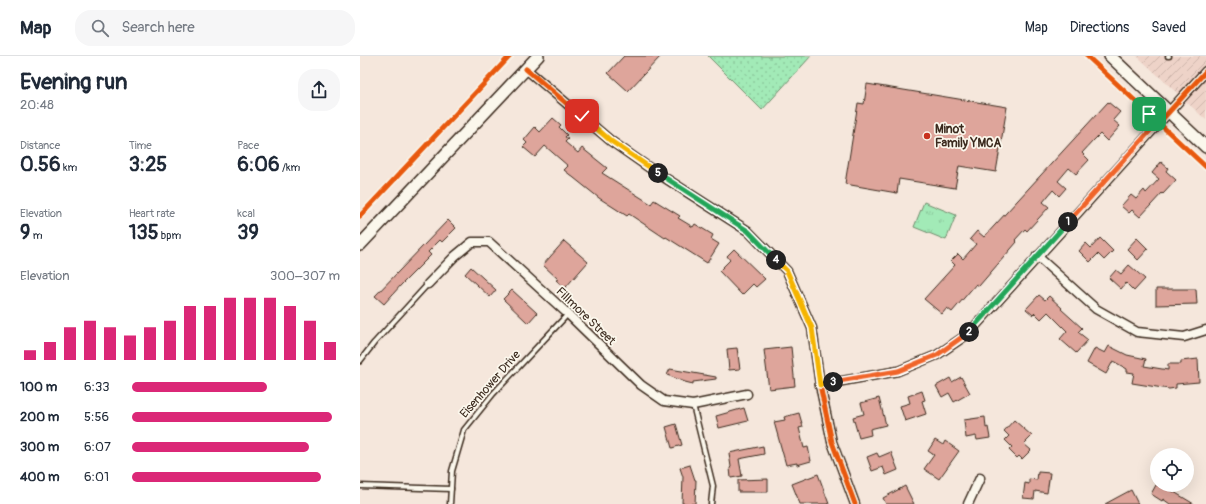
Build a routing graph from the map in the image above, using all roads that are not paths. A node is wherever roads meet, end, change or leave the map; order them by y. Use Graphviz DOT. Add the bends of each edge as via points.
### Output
graph roads {
  1 [pos="538,56"];
  2 [pos="1110,56"];
  3 [pos="526,69"];
  4 [pos="1206,71"];
  5 [pos="1169,111"];
  6 [pos="1206,147"];
  7 [pos="360,245"];
  8 [pos="1037,256"];
  9 [pos="428,284"];
  10 [pos="568,314"];
  11 [pos="1206,330"];
  12 [pos="360,361"];
  13 [pos="820,385"];
  14 [pos="747,394"];
  15 [pos="692,405"];
  16 [pos="980,478"];
  17 [pos="360,486"];
  18 [pos="451,489"];
  19 [pos="450,504"];
  20 [pos="711,504"];
  21 [pos="855,504"];
  22 [pos="968,504"];
  1 -- 3 [label="main road"];
  2 -- 5 [label="main road"];
  3 -- 7 [label="main road"];
  3 -- 13 [label="street" via="617,145 748,231 787,271 812,328"];
  4 -- 5 [label="street"];
  5 -- 6 [label="main road"];
  5 -- 8 [label="street"];
  8 -- 11 [label="street" via="1096,309 1137,332 1184,336"];
  8 -- 13 [label="street" via="968,334 937,355 898,371"];
  9 -- 10 [label="street, Fillmore Street" via="454,256 472,242 489,242"];
  9 -- 12 [label="lane"];
  10 -- 15 [label="street, Fillmore Street" via="641,385 664,401"];
  10 -- 18 [label="lane, Eisenhower Drive" via="493,394 464,430 452,471"];
  13 -- 21 [label="street" via="832,442"];
  14 -- 15 [label="street, Fillmore Street"];
  15 -- 20 [label="lane" via="712,486"];
  16 -- 22 [label="street"];
  17 -- 18 [label="lane"];
  18 -- 19 [label="lane, Eisenhower Drive"];
}
